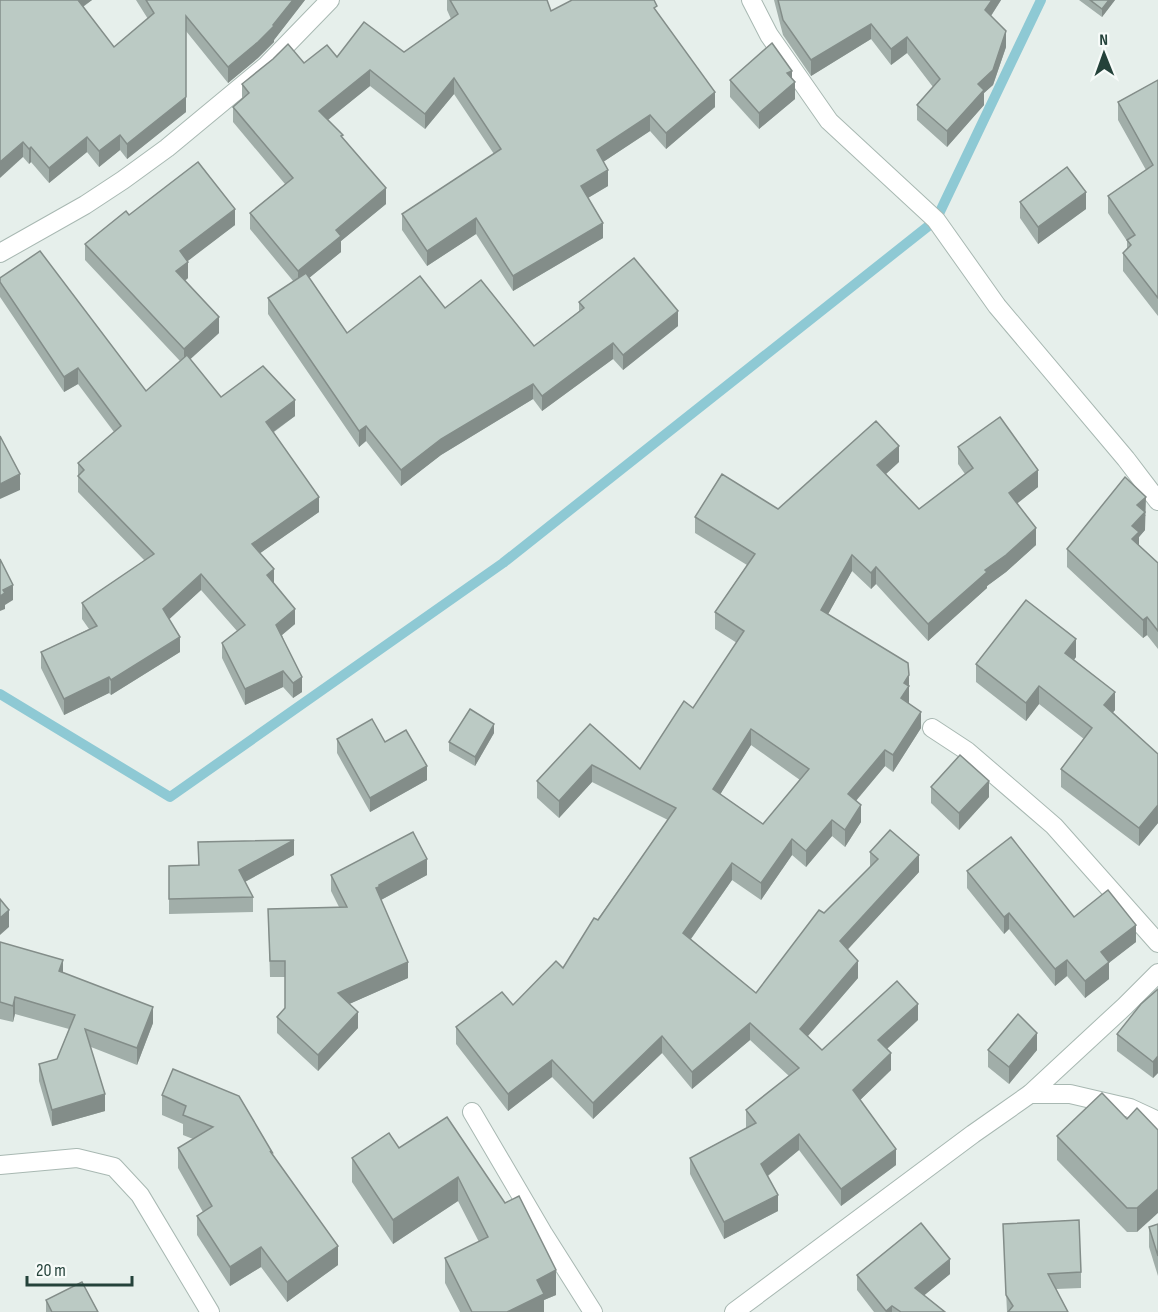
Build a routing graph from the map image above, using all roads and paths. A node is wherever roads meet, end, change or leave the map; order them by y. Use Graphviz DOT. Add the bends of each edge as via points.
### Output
graph roads {
  1 [pos="330,0"];
  2 [pos="750,0"];
  3 [pos="0,253"];
  4 [pos="1158,501"];
  5 [pos="932,728"];
  6 [pos="1158,943"];
  7 [pos="1158,973"];
  8 [pos="1030,1094"];
  9 [pos="472,1112"];
  10 [pos="1158,1121"];
  11 [pos="0,1166"];
  12 [pos="210,1312"];
  13 [pos="593,1312"];
  14 [pos="734,1312"];
  1 -- 3 [label="street" via="266,66 167,148 85,205"];
  2 -- 4 [label="street" via="769,35 829,121 936,220 997,306"];
  5 -- 6 [label="street" via="967,751 1054,826"];
  7 -- 8 [label="street"];
  8 -- 10 [label="street" via="1070,1094 1130,1108"];
  8 -- 14 [label="street"];
  9 -- 13 [label="street"];
  11 -- 12 [label="street" via="77,1158 114,1167 140,1195"];
}
